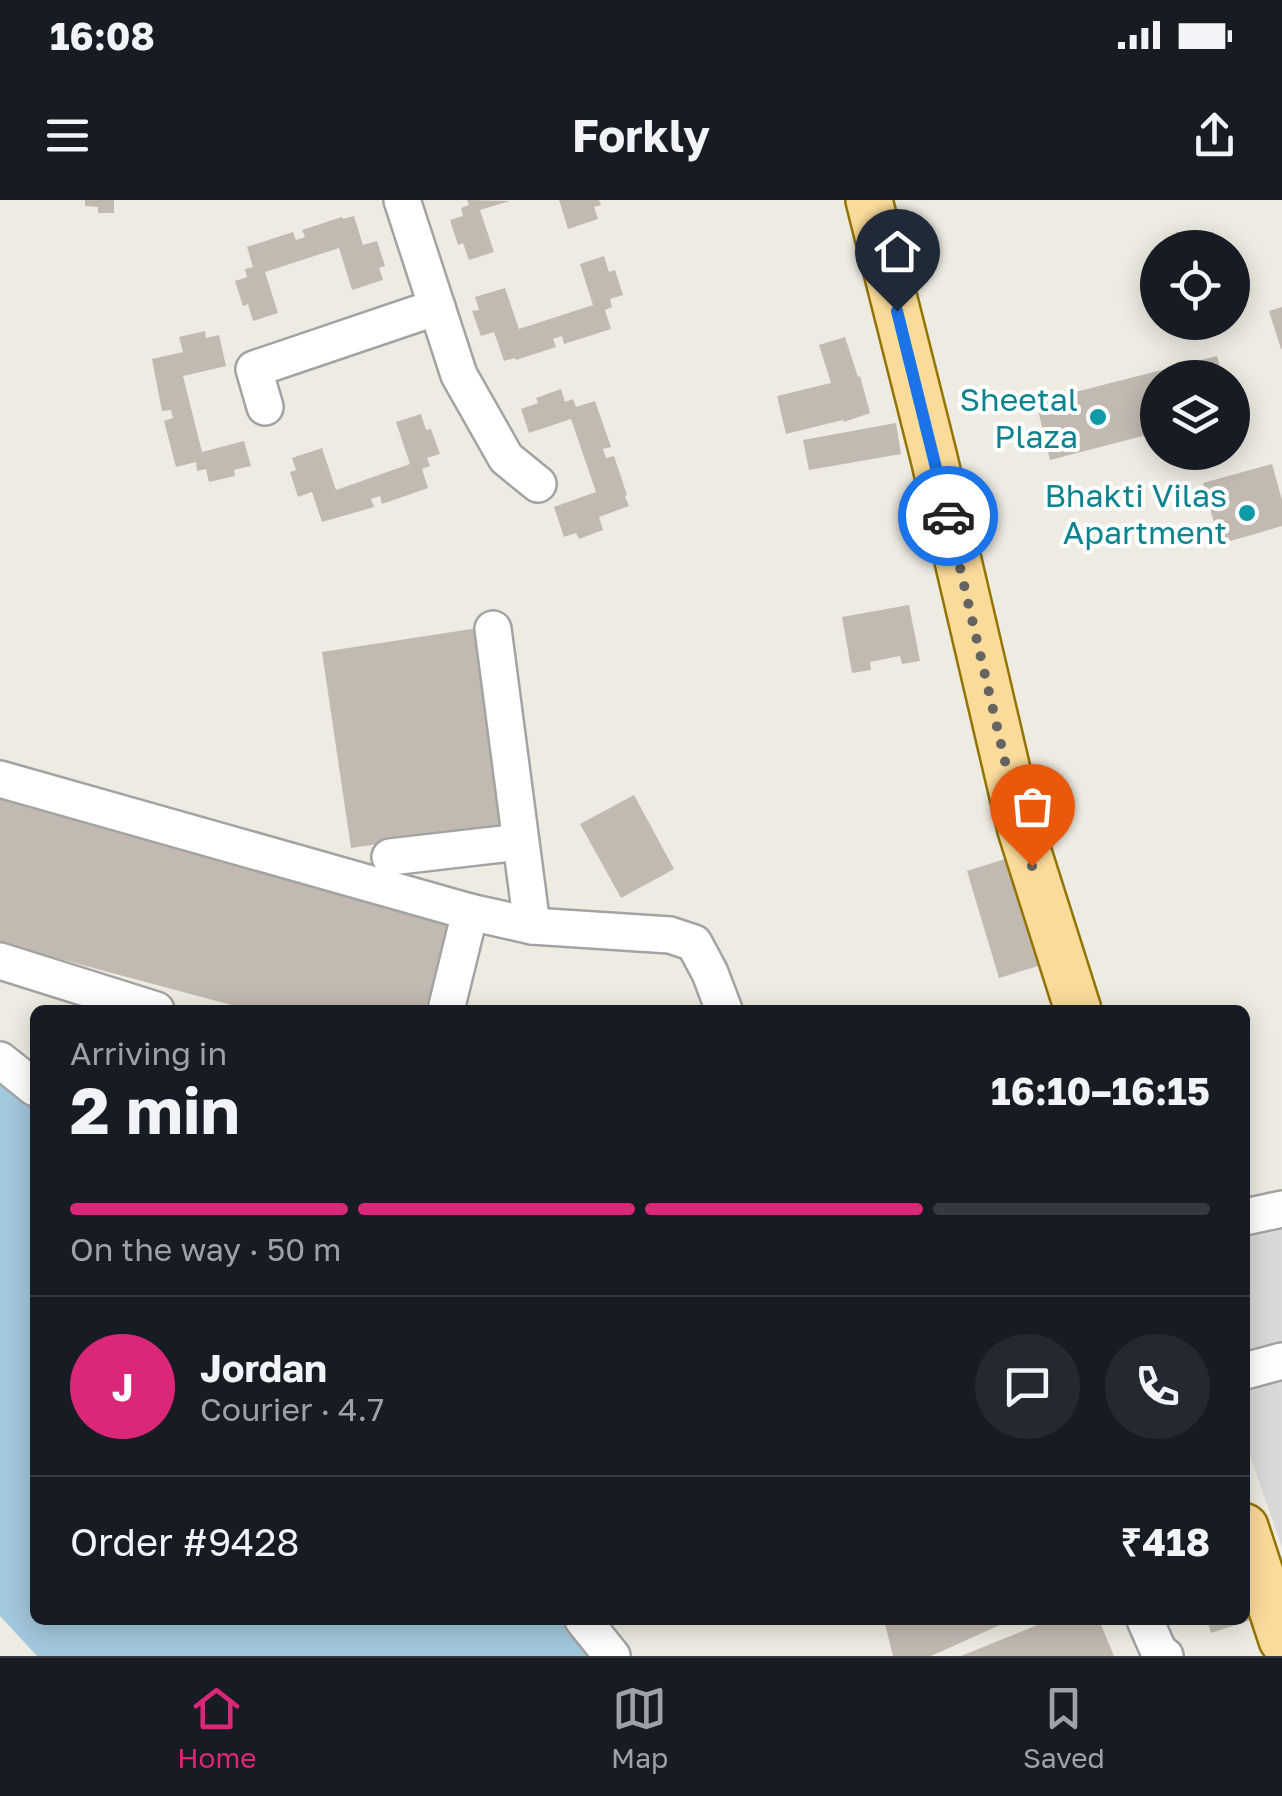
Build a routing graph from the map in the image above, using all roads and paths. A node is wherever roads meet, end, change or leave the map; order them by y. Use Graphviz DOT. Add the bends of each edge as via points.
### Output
graph roads {
  1 [pos="402,200"];
  2 [pos="869,200"];
  3 [pos="436,307"];
  4 [pos="265,406"];
  5 [pos="538,484"];
  6 [pos="493,629"];
  7 [pos="0,779"];
  8 [pos="520,842"];
  9 [pos="390,857"];
  10 [pos="470,912"];
  11 [pos="532,926"];
  12 [pos="0,961"];
  13 [pos="140,1005"];
  14 [pos="447,1005"];
  15 [pos="722,1005"];
  16 [pos="1076,1005"];
  17 [pos="0,1060"];
  18 [pos="30,1084"];
  19 [pos="1282,1209"];
  20 [pos="1250,1216"];
  21 [pos="1282,1361"];
  22 [pos="1250,1370"];
  23 [pos="1250,1541"];
  24 [pos="587,1625"];
  25 [pos="1147,1625"];
  26 [pos="1282,1640"];
  27 [pos="612,1656"];
  28 [pos="1165,1656"];
  1 -- 3 [label="street"];
  2 -- 16 [label="main road" via="1021,830"];
  3 -- 4 [label="street" via="254,369"];
  3 -- 5 [label="street" via="459,374 506,458"];
  6 -- 8 [label="street"];
  7 -- 10 [label="street"];
  8 -- 9 [label="street"];
  8 -- 11 [label="street"];
  10 -- 11 [label="street"];
  10 -- 14 [label="street"];
  11 -- 15 [label="street" via="670,934 694,943"];
  12 -- 13 [label="street"];
  17 -- 18 [label="street"];
  19 -- 20 [label="street"];
  21 -- 22 [label="street"];
  23 -- 26 [label="main road"];
  24 -- 27 [label="street"];
  25 -- 28 [label="street"];
}
